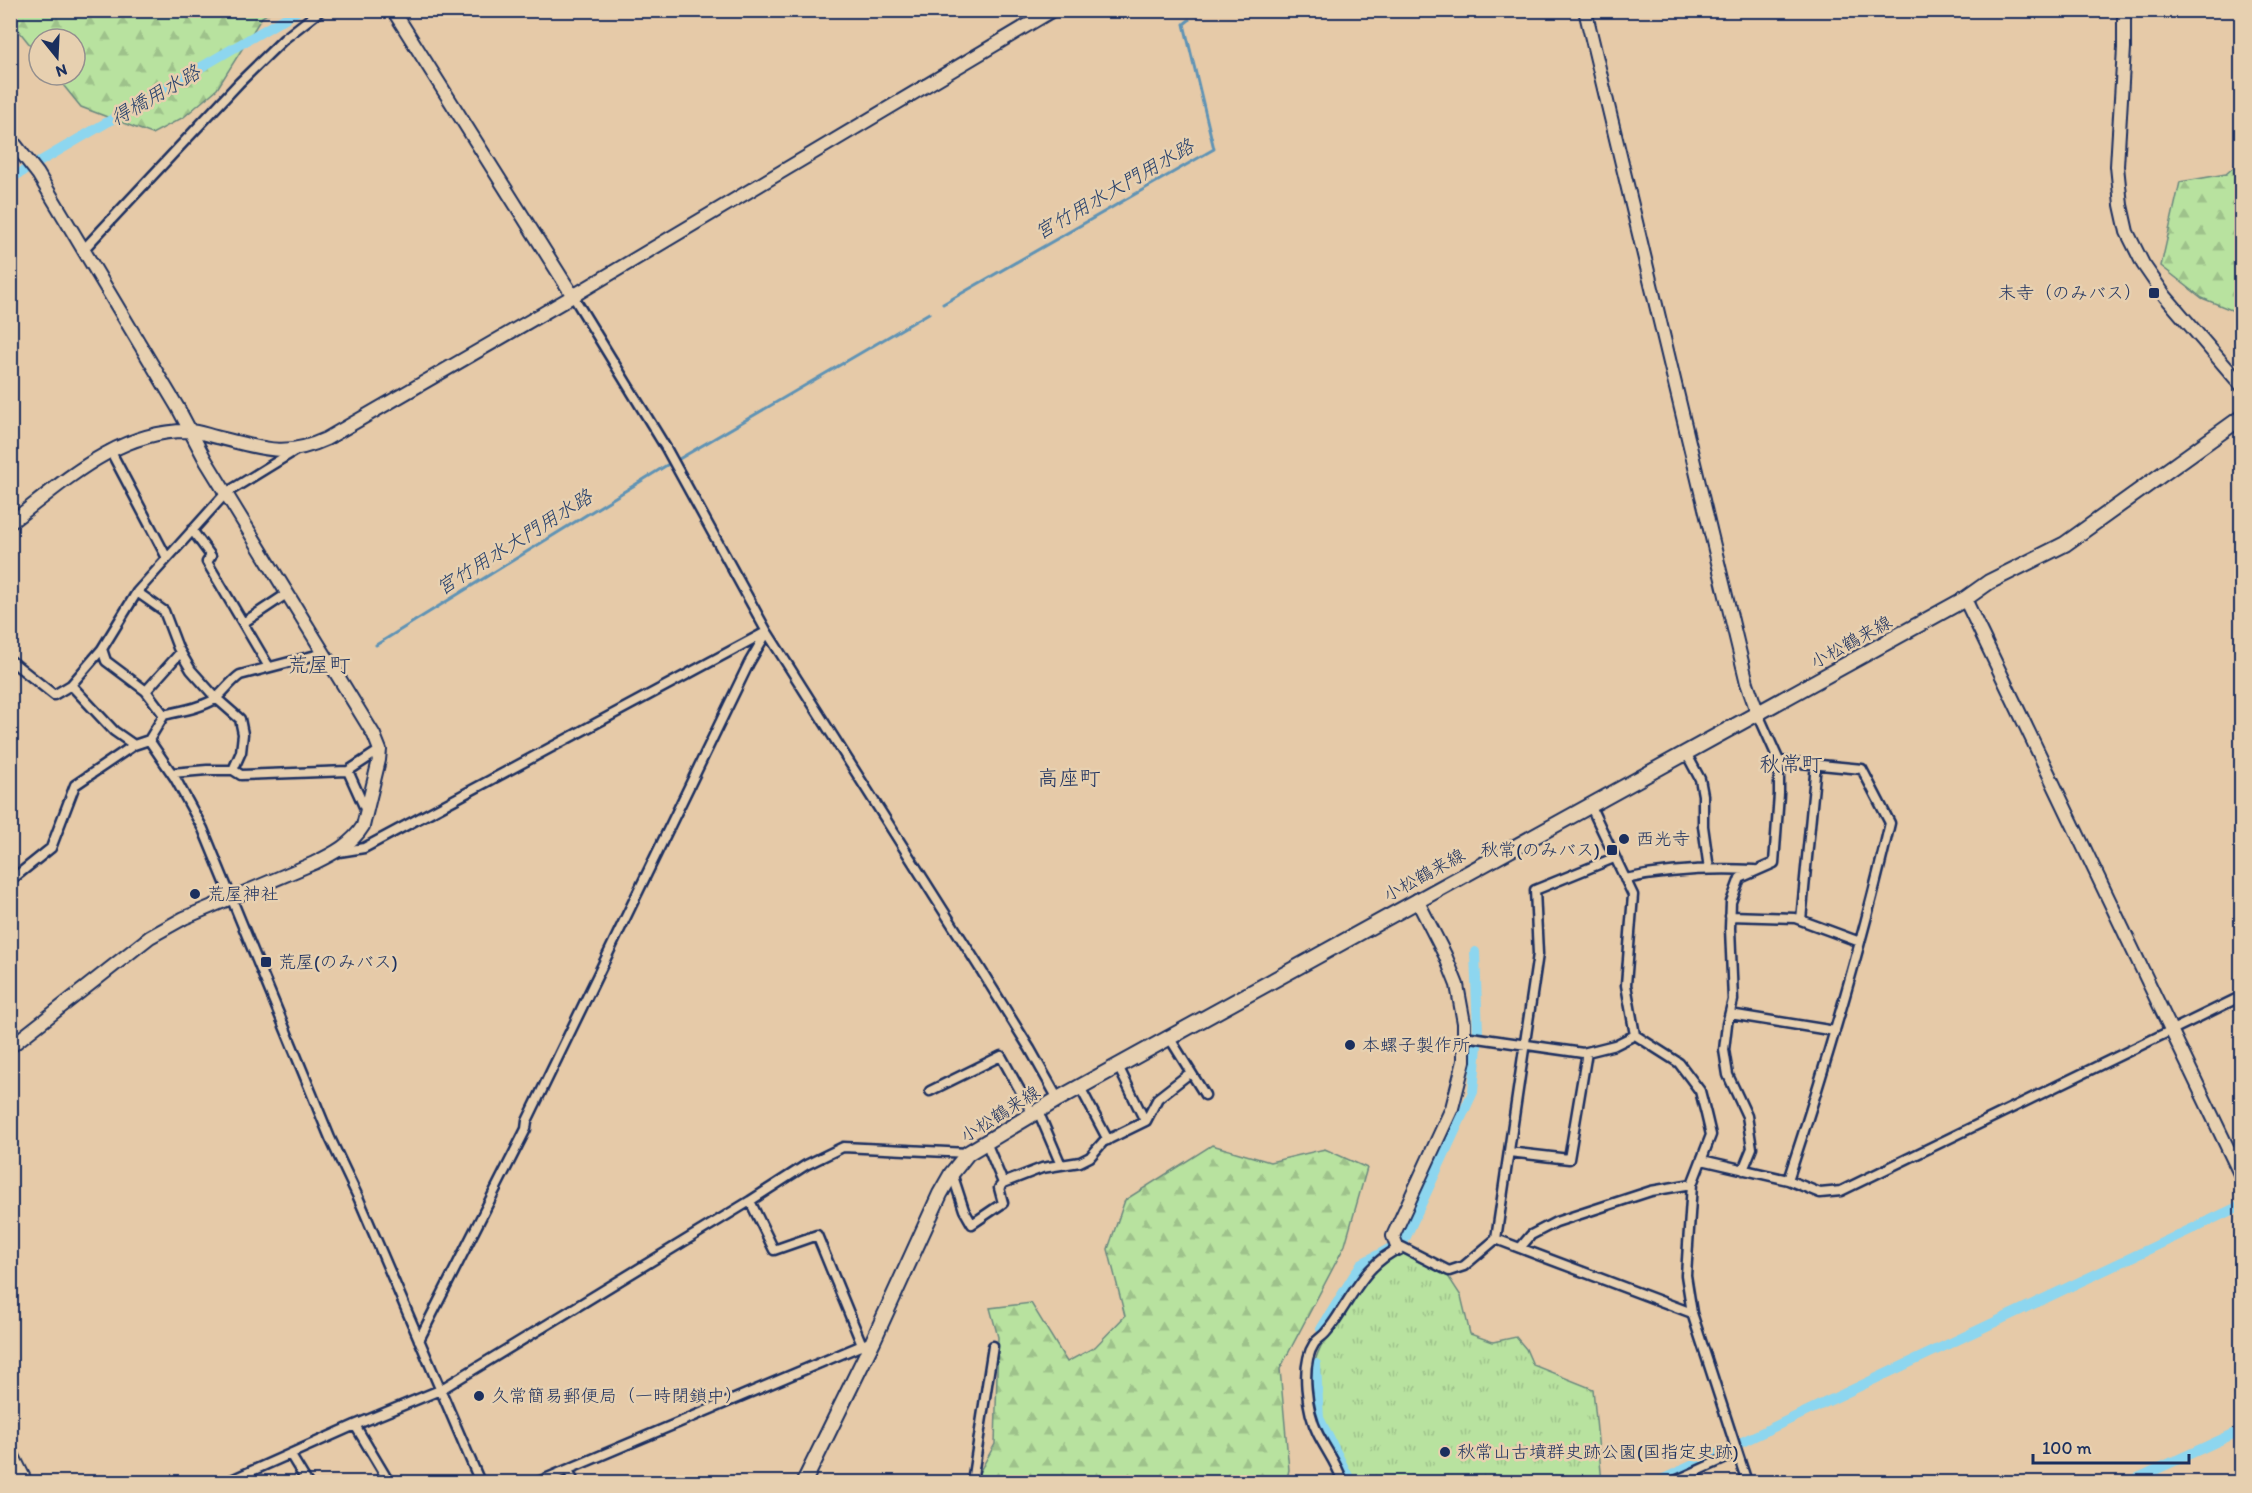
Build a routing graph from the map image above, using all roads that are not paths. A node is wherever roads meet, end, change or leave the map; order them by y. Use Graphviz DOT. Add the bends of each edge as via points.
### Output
graph roads {
  1 [pos="321,10"];
  2 [pos="393,10"];
  3 [pos="1053,10"];
  4 [pos="1584,10"];
  5 [pos="2124,10"];
  6 [pos="1031,16"];
  7 [pos="12,142"];
  8 [pos="83,250"];
  9 [pos="573,296"];
  10 [pos="2241,386"];
  11 [pos="2241,417"];
  12 [pos="190,431"];
  13 [pos="300,448"];
  14 [pos="110,450"];
  15 [pos="226,493"];
  16 [pos="10,523"];
  17 [pos="192,530"];
  18 [pos="168,558"];
  19 [pos="137,592"];
  20 [pos="288,593"];
  21 [pos="1965,599"];
  22 [pos="243,623"];
  23 [pos="767,632"];
  24 [pos="102,649"];
  25 [pos="180,653"];
  26 [pos="324,653"];
  27 [pos="10,660"];
  28 [pos="269,667"];
  29 [pos="71,685"];
  30 [pos="146,691"];
  31 [pos="216,698"];
  32 [pos="164,714"];
  33 [pos="1758,714"];
  34 [pos="149,740"];
  35 [pos="134,745"];
  36 [pos="380,750"];
  37 [pos="1686,753"];
  38 [pos="1779,761"];
  39 [pos="1816,764"];
  40 [pos="233,771"];
  41 [pos="348,771"];
  42 [pos="172,773"];
  43 [pos="1590,805"];
  44 [pos="367,812"];
  45 [pos="334,853"];
  46 [pos="1614,858"];
  47 [pos="1709,869"];
  48 [pos="1758,870"];
  49 [pos="1625,879"];
  50 [pos="10,880"];
  51 [pos="230,898"];
  52 [pos="1417,900"];
  53 [pos="1730,916"];
  54 [pos="1801,920"];
  55 [pos="1860,942"];
  56 [pos="2241,996"];
  57 [pos="1730,1014"];
  58 [pos="2171,1029"];
  59 [pos="1835,1031"];
  60 [pos="1635,1035"];
  61 [pos="1464,1036"];
  62 [pos="1169,1037"];
  63 [pos="1524,1046"];
  64 [pos="10,1047"];
  65 [pos="1587,1052"];
  66 [pos="1118,1066"];
  67 [pos="1190,1073"];
  68 [pos="1080,1087"];
  69 [pos="930,1090"];
  70 [pos="1205,1095"];
  71 [pos="1058,1099"];
  72 [pos="1036,1112"];
  73 [pos="1144,1121"];
  74 [pos="1108,1140"];
  75 [pos="986,1142"];
  76 [pos="1509,1152"];
  77 [pos="968,1153"];
  78 [pos="1702,1160"];
  79 [pos="1061,1165"];
  80 [pos="1743,1170"];
  81 [pos="952,1173"];
  82 [pos="2241,1178"];
  83 [pos="1788,1180"];
  84 [pos="1003,1183"];
  85 [pos="1692,1184"];
  86 [pos="750,1202"];
  87 [pos="1496,1239"];
  88 [pos="1520,1248"];
  89 [pos="1398,1249"];
  90 [pos="1692,1313"];
  91 [pos="419,1340"];
  92 [pos="868,1343"];
  93 [pos="993,1346"];
  94 [pos="440,1390"];
  95 [pos="355,1425"];
  96 [pos="10,1450"];
  97 [pos="1737,1453"];
  98 [pos="290,1454"];
  99 [pos="568,1470"];
  100 [pos="26,1482"];
  101 [pos="227,1482"];
  102 [pos="307,1482"];
  103 [pos="389,1482"];
  104 [pos="480,1482"];
  105 [pos="538,1482"];
  106 [pos="574,1482"];
  107 [pos="804,1482"];
  108 [pos="972,1482"];
  109 [pos="1342,1482"];
  110 [pos="1673,1482"];
  111 [pos="1747,1482"];
  1 -- 8 [label="street" via="239,83"];
  2 -- 9 [label="street"];
  3 -- 6 [label="street"];
  4 -- 33 [label="street" via="1747,682"];
  5 -- 10 [label="street" via="2117,166 2127,232 2165,296"];
  6 -- 9 [label="street"];
  7 -- 8 [label="street" via="34,170"];
  8 -- 12 [label="street"];
  9 -- 13 [label="street" via="326,439"];
  9 -- 23 [label="street" via="666,448"];
  11 -- 21 [label="main road, 小松鶴来線" via="2065,544 1989,582"];
  12 -- 13 [label="street" via="256,448"];
  12 -- 14 [label="street" via="156,435"];
  12 -- 15 [label="street"];
  13 -- 15 [label="street"];
  14 -- 16 [label="street"];
  14 -- 18 [label="street"];
  15 -- 17 [label="street"];
  15 -- 20 [label="street"];
  17 -- 18 [label="street"];
  17 -- 22 [label="street" via="211,556 207,562"];
  18 -- 19 [label="street"];
  19 -- 24 [label="street"];
  19 -- 25 [label="street" via="164,611"];
  20 -- 22 [label="street"];
  20 -- 26 [label="street"];
  21 -- 33 [label="main road, 小松鶴来線"];
  21 -- 58 [label="street"];
  22 -- 28 [label="street"];
  23 -- 45 [label="street" via="364,848"];
  23 -- 71 [label="street" via="1030,1048"];
  23 -- 91 [label="street"];
  24 -- 29 [label="street"];
  24 -- 30 [label="street" via="106,661"];
  25 -- 30 [label="street"];
  25 -- 31 [label="street"];
  26 -- 28 [label="street"];
  26 -- 36 [label="street"];
  27 -- 29 [label="street" via="54,695"];
  28 -- 31 [label="street" via="240,675"];
  29 -- 35 [label="street" via="114,731"];
  30 -- 32 [label="street"];
  31 -- 32 [label="street" via="188,710"];
  31 -- 40 [label="street" via="240,719 241,752"];
  32 -- 34 [label="street"];
  33 -- 37 [label="main road, 小松鶴来線"];
  33 -- 38 [label="street"];
  34 -- 35 [label="street"];
  34 -- 42 [label="street"];
  35 -- 50 [label="street" via="75,785 51,848"];
  36 -- 41 [label="street"];
  36 -- 44 [label="street"];
  37 -- 43 [label="main road, 小松鶴来線"];
  37 -- 47 [label="street" via="1700,779"];
  38 -- 39 [label="street"];
  38 -- 48 [label="street" via="1774,863"];
  39 -- 54 [label="street"];
  39 -- 55 [label="street" via="1862,769 1890,823"];
  40 -- 41 [label="street" via="242,776"];
  40 -- 42 [label="street"];
  41 -- 44 [label="street"];
  42 -- 51 [label="street" via="203,829"];
  43 -- 46 [label="street"];
  43 -- 52 [label="main road, 小松鶴来線"];
  44 -- 45 [label="street" via="356,836"];
  45 -- 51 [label="street"];
  46 -- 49 [label="street"];
  46 -- 63 [label="street" via="1534,890 1538,954"];
  47 -- 48 [label="street"];
  47 -- 49 [label="street" via="1657,872"];
  48 -- 53 [label="street" via="1740,878"];
  49 -- 60 [label="street" via="1633,895 1626,985"];
  51 -- 64 [label="street" via="150,938"];
  51 -- 91 [label="street"];
  52 -- 61 [label="street" via="1457,985"];
  52 -- 62 [label="main road, 小松鶴来線"];
  53 -- 54 [label="street"];
  53 -- 57 [label="street"];
  54 -- 55 [label="street"];
  55 -- 59 [label="street"];
  56 -- 58 [label="street"];
  57 -- 59 [label="street"];
  57 -- 80 [label="street" via="1724,1050 1728,1075 1747,1116 1752,1148"];
  58 -- 82 [label="street"];
  58 -- 83 [label="street" via="1841,1191 1820,1193"];
  59 -- 83 [label="street"];
  60 -- 65 [label="street"];
  60 -- 78 [label="street" via="1679,1063 1700,1091 1711,1135"];
  61 -- 63 [label="street"];
  61 -- 89 [label="street" via="1464,1061 1452,1108 1393,1236"];
  62 -- 66 [label="main road, 小松鶴来線"];
  62 -- 67 [label="street"];
  63 -- 65 [label="street"];
  63 -- 76 [label="street"];
  65 -- 76 [label="street" via="1569,1159"];
  66 -- 68 [label="main road, 小松鶴来線"];
  66 -- 73 [label="street"];
  67 -- 70 [label="street"];
  67 -- 73 [label="street" via="1158,1098"];
  68 -- 71 [label="main road, 小松鶴来線"];
  68 -- 74 [label="street"];
  69 -- 72 [label="street" via="1001,1056"];
  71 -- 72 [label="main road, 小松鶴来線"];
  72 -- 75 [label="main road, 小松鶴来線"];
  72 -- 79 [label="street"];
  73 -- 74 [label="street"];
  74 -- 79 [label="street" via="1090,1157"];
  75 -- 77 [label="main road, 小松鶴来線"];
  75 -- 84 [label="street"];
  76 -- 87 [label="street"];
  77 -- 81 [label="main road, 小松鶴来線"];
  77 -- 86 [label="street" via="843,1147 806,1165"];
  78 -- 80 [label="street"];
  78 -- 85 [label="street"];
  79 -- 84 [label="street"];
  80 -- 83 [label="street"];
  81 -- 84 [label="street" via="972,1224 1003,1203 999,1188"];
  81 -- 92 [label="main road, 小松鶴来線"];
  85 -- 88 [label="street" via="1651,1191 1556,1222 1531,1235"];
  85 -- 90 [label="street" via="1686,1275"];
  86 -- 92 [label="street" via="774,1250 817,1235"];
  86 -- 94 [label="street"];
  87 -- 88 [label="street"];
  87 -- 89 [label="street" via="1464,1266 1449,1271 1402,1247"];
  88 -- 90 [label="street"];
  89 -- 109 [label="street" via="1368,1270 1326,1334 1314,1344 1307,1364 1312,1418"];
  90 -- 97 [label="street"];
  91 -- 94 [label="street"];
  92 -- 99 [label="street"];
  92 -- 107 [label="main road, 小松鶴来線"];
  93 -- 108 [label="street"];
  94 -- 95 [label="street"];
  94 -- 104 [label="street"];
  95 -- 98 [label="street"];
  95 -- 103 [label="street"];
  96 -- 100 [label="street"];
  97 -- 110 [label="street"];
  97 -- 111 [label="street"];
  98 -- 101 [label="street"];
  98 -- 102 [label="street"];
  99 -- 105 [label="street"];
  99 -- 106 [label="street"];
}
